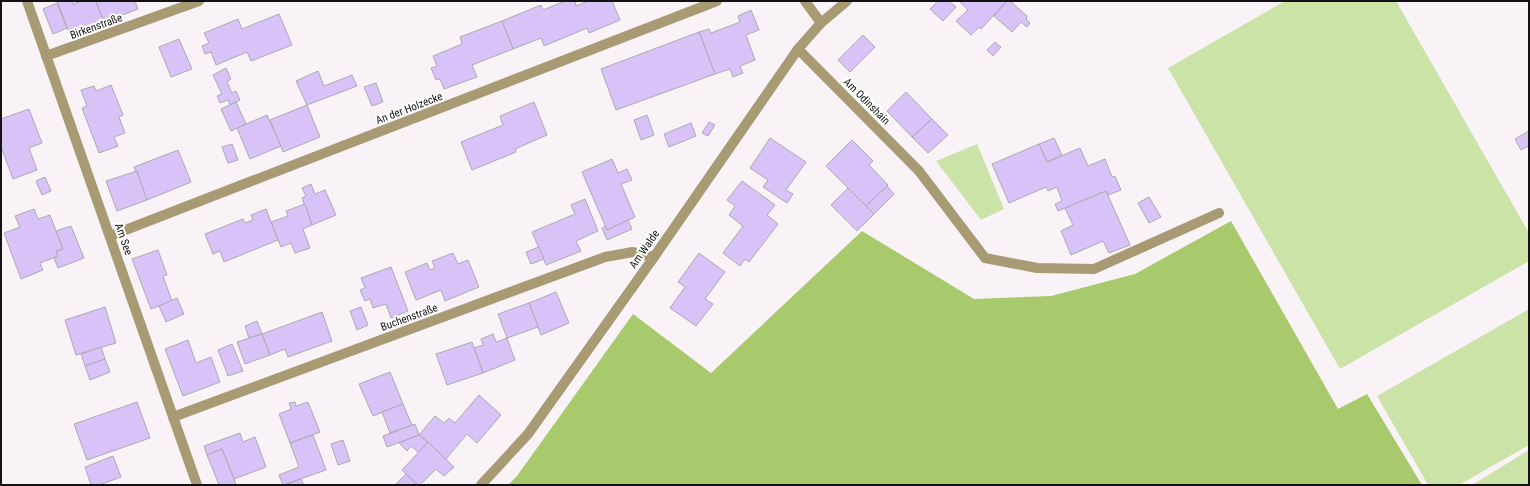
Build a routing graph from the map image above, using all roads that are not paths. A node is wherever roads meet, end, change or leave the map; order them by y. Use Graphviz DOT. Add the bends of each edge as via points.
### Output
graph roads {
  1 [pos="27,1"];
  2 [pos="199,1"];
  3 [pos="717,1"];
  4 [pos="805,1"];
  5 [pos="847,1"];
  6 [pos="821,23"];
  7 [pos="798,49"];
  8 [pos="46,56"];
  9 [pos="1218,214"];
  10 [pos="110,236"];
  11 [pos="654,257"];
  12 [pos="174,417"];
  13 [pos="198,485"];
  14 [pos="481,485"];
  1 -- 8 [label="street, Am See"];
  2 -- 8 [label="street, Birkenstraße"];
  3 -- 10 [label="street, An der Holzecke"];
  4 -- 6 [label="street"];
  5 -- 6 [label="street, Am Walde"];
  6 -- 7 [label="street, Am Walde"];
  7 -- 9 [label="street, Am Odinshain" via="919,171 984,258 1037,268 1094,270"];
  7 -- 11 [label="street, Am Walde"];
  8 -- 10 [label="street, Am See"];
  10 -- 12 [label="street, Am See"];
  11 -- 12 [label="street, Buchenstraße" via="633,252 605,257"];
  11 -- 14 [label="street, Am Walde" via="528,434"];
  12 -- 13 [label="street, Am See"];
}
